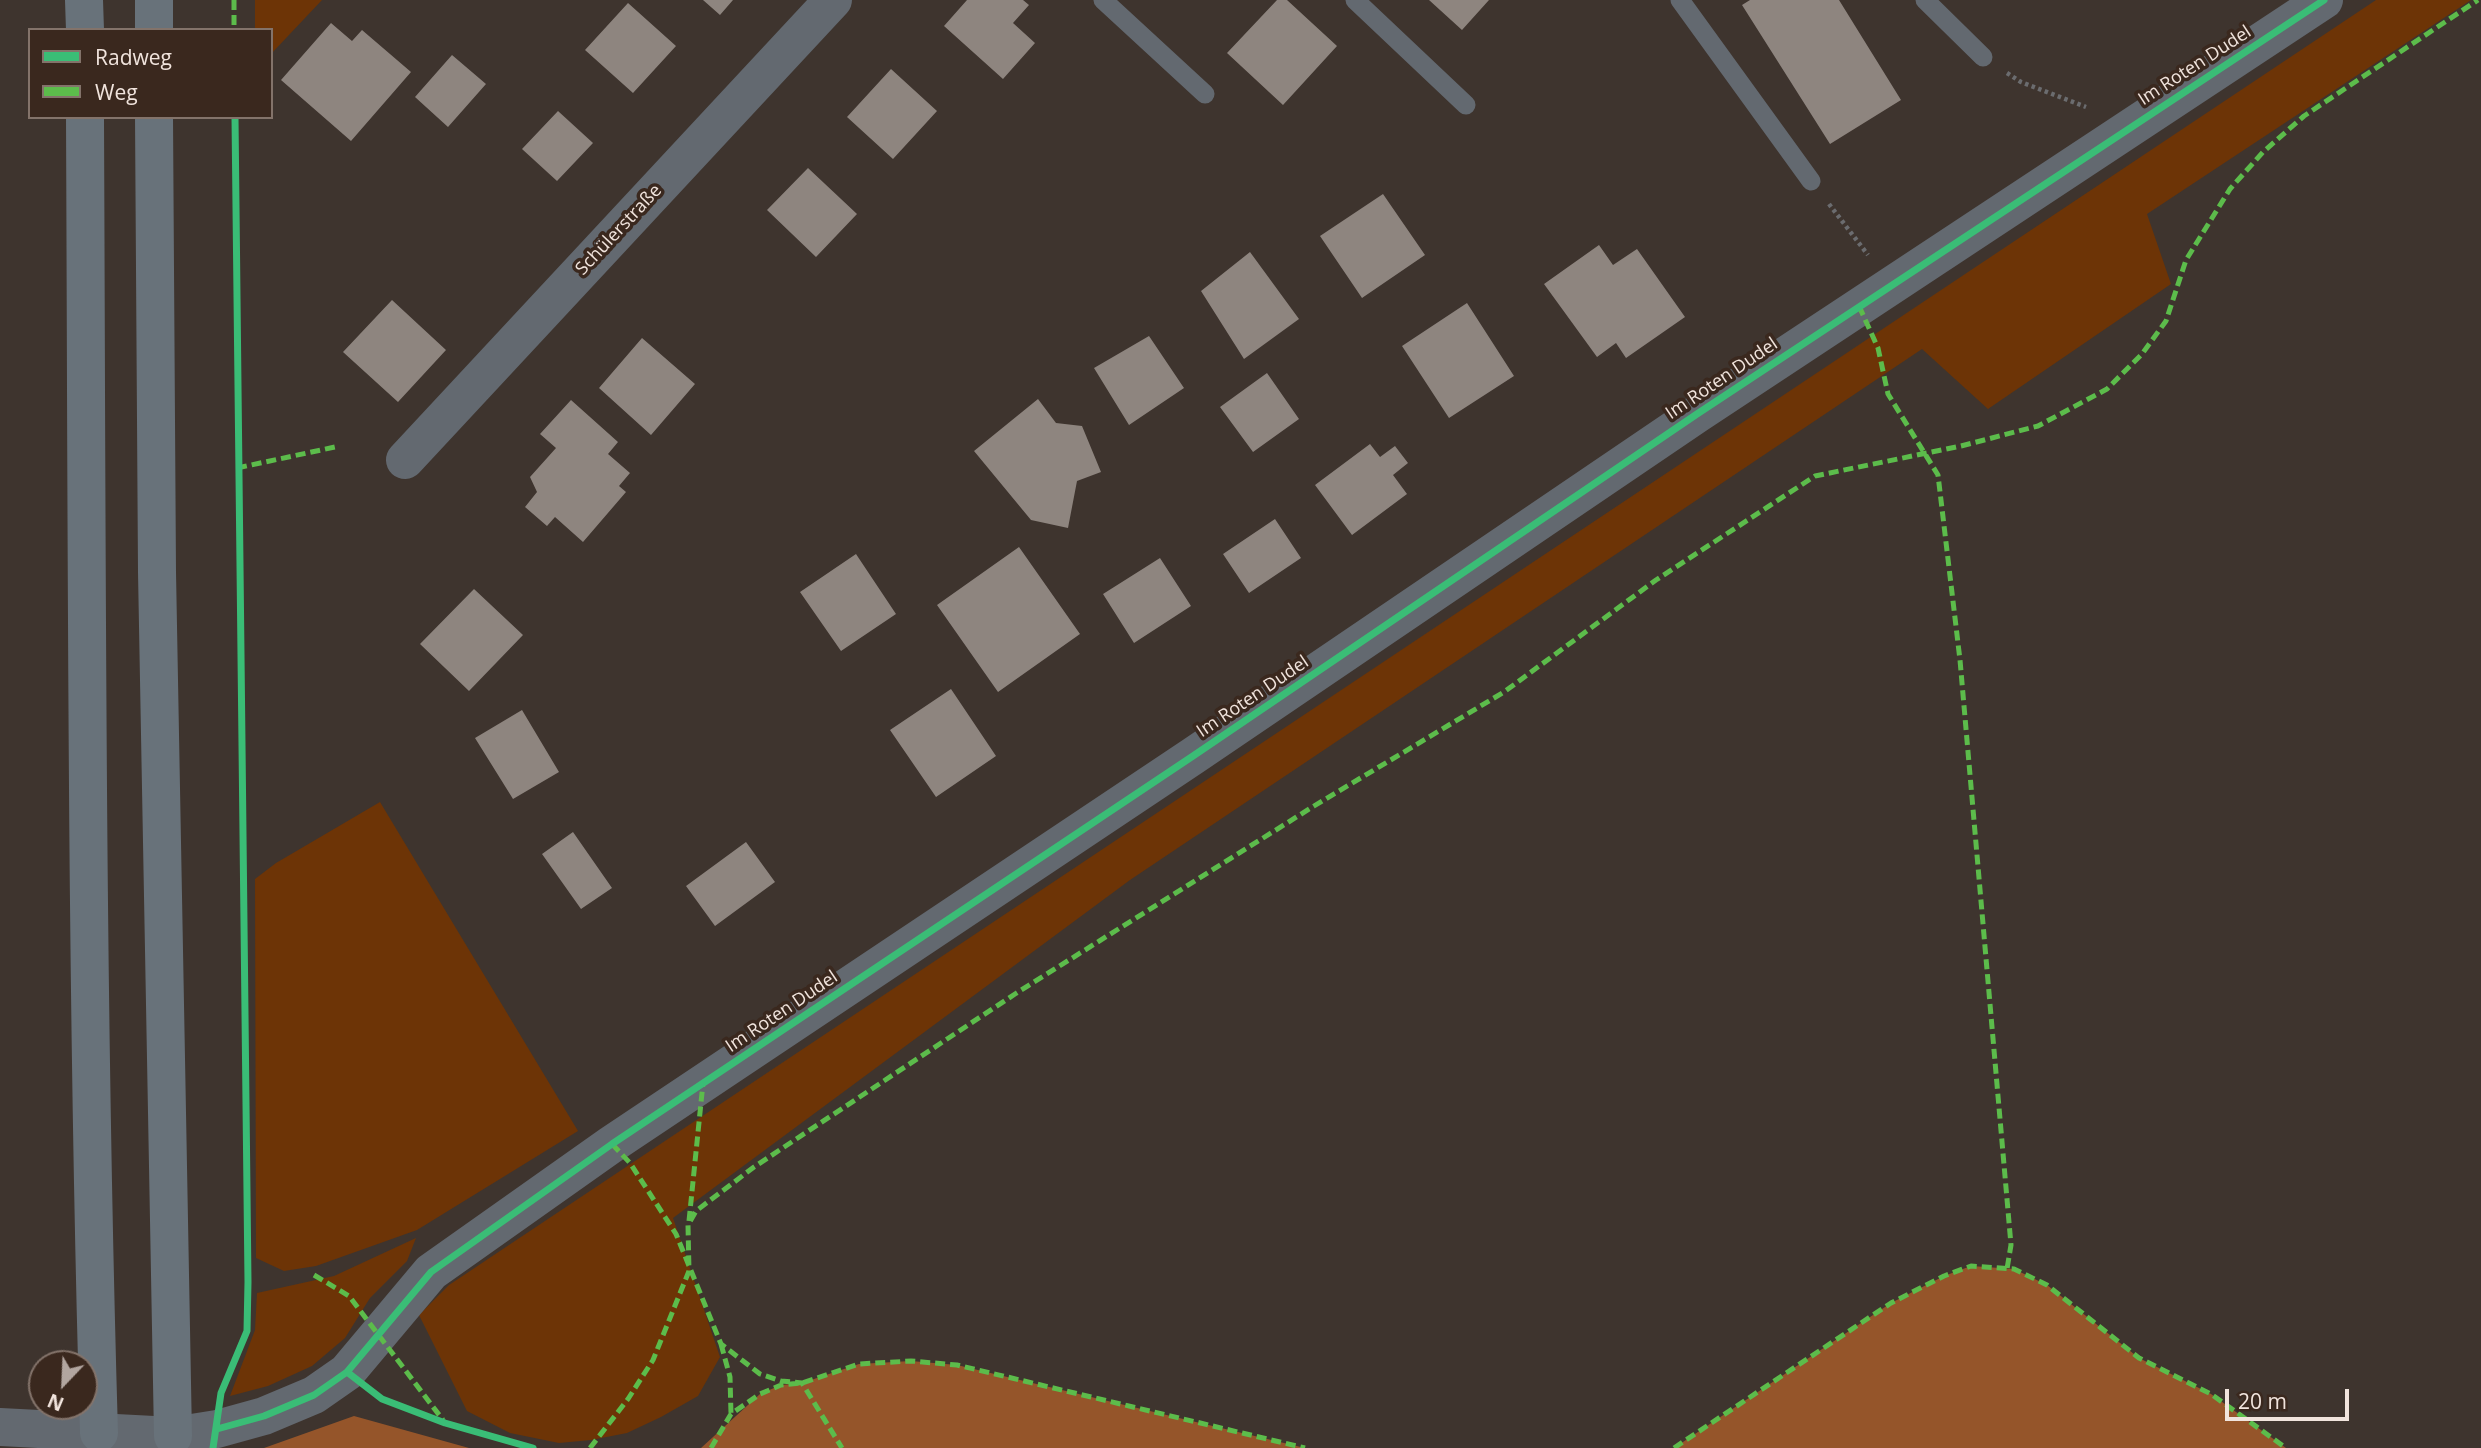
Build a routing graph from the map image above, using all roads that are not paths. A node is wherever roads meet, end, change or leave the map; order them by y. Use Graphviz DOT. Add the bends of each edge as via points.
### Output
graph roads {
  1 [pos="84,0"];
  2 [pos="154,0"];
  3 [pos="833,0"];
  4 [pos="1103,0"];
  5 [pos="1356,0"];
  6 [pos="1679,0"];
  7 [pos="1925,0"];
  8 [pos="2324,0"];
  9 [pos="85,28"];
  10 [pos="154,28"];
  11 [pos="1983,57"];
  12 [pos="1205,94"];
  13 [pos="1466,105"];
  14 [pos="85,119"];
  15 [pos="155,119"];
  16 [pos="1811,181"];
  17 [pos="405,460"];
  18 [pos="0,1427"];
  19 [pos="100,1433"];
  20 [pos="173,1436"];
  1 -- 9 [label="highway"];
  2 -- 10 [label="highway"];
  3 -- 17 [label="street, Schülerstraße"];
  4 -- 12 [label="lane"];
  5 -- 13 [label="lane"];
  6 -- 16 [label="lane"];
  7 -- 11 [label="lane"];
  8 -- 20 [label="street, Im Roten Dudel" via="612,1144 431,1272 347,1372 314,1395 264,1416"];
  14 -- 19 [label="highway" via="93,1142"];
  15 -- 20 [label="highway" via="158,612"];
  18 -- 19 [label="street, Im Roten Dudel"];
  19 -- 20 [label="street, Im Roten Dudel"];
}
